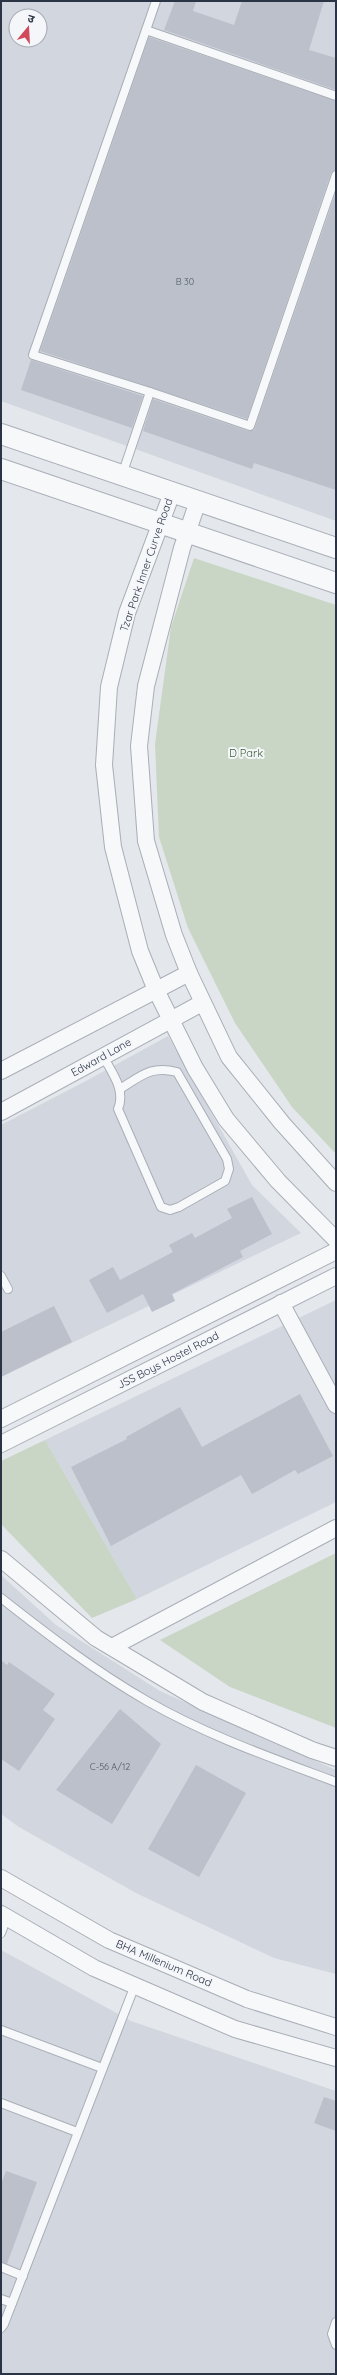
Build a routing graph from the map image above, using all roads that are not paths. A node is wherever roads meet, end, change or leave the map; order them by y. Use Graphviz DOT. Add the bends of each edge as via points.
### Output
graph roads {
  1 [pos="156,1"];
  2 [pos="146,30"];
  3 [pos="336,96"];
  4 [pos="336,175"];
  5 [pos="150,392"];
  6 [pos="1,434"];
  7 [pos="1,470"];
  8 [pos="122,476"];
  9 [pos="172,493"];
  10 [pos="198,501"];
  11 [pos="160,524"];
  12 [pos="188,533"];
  13 [pos="336,548"];
  14 [pos="336,583"];
  15 [pos="189,973"];
  16 [pos="156,990"];
  17 [pos="202,1003"];
  18 [pos="170,1019"];
  19 [pos="103,1056"];
  20 [pos="1,1071"];
  21 [pos="120,1089"];
  22 [pos="1,1112"];
  23 [pos="336,1183"];
  24 [pos="336,1240"];
  25 [pos="336,1252"];
  26 [pos="1,1276"];
  27 [pos="336,1276"];
  28 [pos="8,1289"];
  29 [pos="281,1303"];
  30 [pos="336,1405"];
  31 [pos="1,1419"];
  32 [pos="1,1444"];
  33 [pos="336,1528"];
  34 [pos="1,1559"];
  35 [pos="1,1598"];
  36 [pos="112,1648"];
  37 [pos="336,1758"];
  38 [pos="336,1782"];
  39 [pos="1,1878"];
  40 [pos="4,1916"];
  41 [pos="1,1933"];
  42 [pos="135,1985"];
  43 [pos="336,2027"];
  44 [pos="1,2030"];
  45 [pos="336,2058"];
  46 [pos="102,2068"];
  47 [pos="1,2102"];
  48 [pos="77,2132"];
  49 [pos="1,2267"];
  50 [pos="23,2276"];
  51 [pos="1,2299"];
  52 [pos="12,2303"];
  53 [pos="336,2322"];
  54 [pos="1,2328"];
  55 [pos="336,2345"];
  1 -- 2 [label="lane"];
  2 -- 3 [label="lane"];
  2 -- 5 [label="lane" via="33,355"];
  4 -- 5 [label="lane" via="250,426"];
  5 -- 8 [label="lane"];
  6 -- 8 [label="street"];
  7 -- 11 [label="street"];
  8 -- 9 [label="street"];
  9 -- 10 [label="street"];
  9 -- 11 [label="street, Tzar Park Inner Curve Road"];
  10 -- 12 [label="street"];
  10 -- 13 [label="street"];
  11 -- 12 [label="street"];
  11 -- 16 [label="street, Tzar Park Inner Curve Road" via="127,614 109,686 104,765 113,847 140,951"];
  12 -- 14 [label="street"];
  12 -- 15 [label="street" via="146,686 139,746 146,841 174,935"];
  15 -- 16 [label="street"];
  15 -- 17 [label="street"];
  16 -- 18 [label="street, Tzar Park Inner Curve Road"];
  16 -- 20 [label="street"];
  17 -- 18 [label="street, Edward Lane"];
  17 -- 23 [label="street" via="228,1057"];
  18 -- 19 [label="street, Edward Lane"];
  18 -- 24 [label="street, Tzar Park Inner Curve Road" via="195,1068 226,1119 278,1181"];
  19 -- 21 [label="lane"];
  19 -- 22 [label="street, Edward Lane"];
  21 -- 21 [label="lane" via="122,1100 118,1109 160,1207 170,1210 178,1207 225,1181 229,1169 227,1159 177,1072 163,1068 152,1069"];
  25 -- 31 [label="street, JSS Boys Hostel Road"];
  26 -- 28 [label="lane"];
  27 -- 29 [label="street, JSS Boys Hostel Road"];
  29 -- 30 [label="street"];
  29 -- 32 [label="street, JSS Boys Hostel Road"];
  33 -- 36 [label="street"];
  34 -- 36 [label="street" via="96,1638"];
  35 -- 38 [label="lane" via="64,1648 148,1701 240,1746"];
  36 -- 37 [label="street" via="203,1702"];
  39 -- 43 [label="street, BHA Millenium Road" via="109,1940 247,1999"];
  40 -- 41 [label="lane"];
  40 -- 42 [label="street" via="94,1968"];
  42 -- 45 [label="street" via="235,2029"];
  42 -- 46 [label="lane"];
  44 -- 46 [label="lane"];
  46 -- 48 [label="lane"];
  47 -- 48 [label="lane"];
  48 -- 50 [label="lane"];
  49 -- 50 [label="lane"];
  50 -- 52 [label="lane"];
  51 -- 52 [label="lane"];
  52 -- 54 [label="lane"];
  53 -- 55 [label="lane" via="332,2334"];
}
